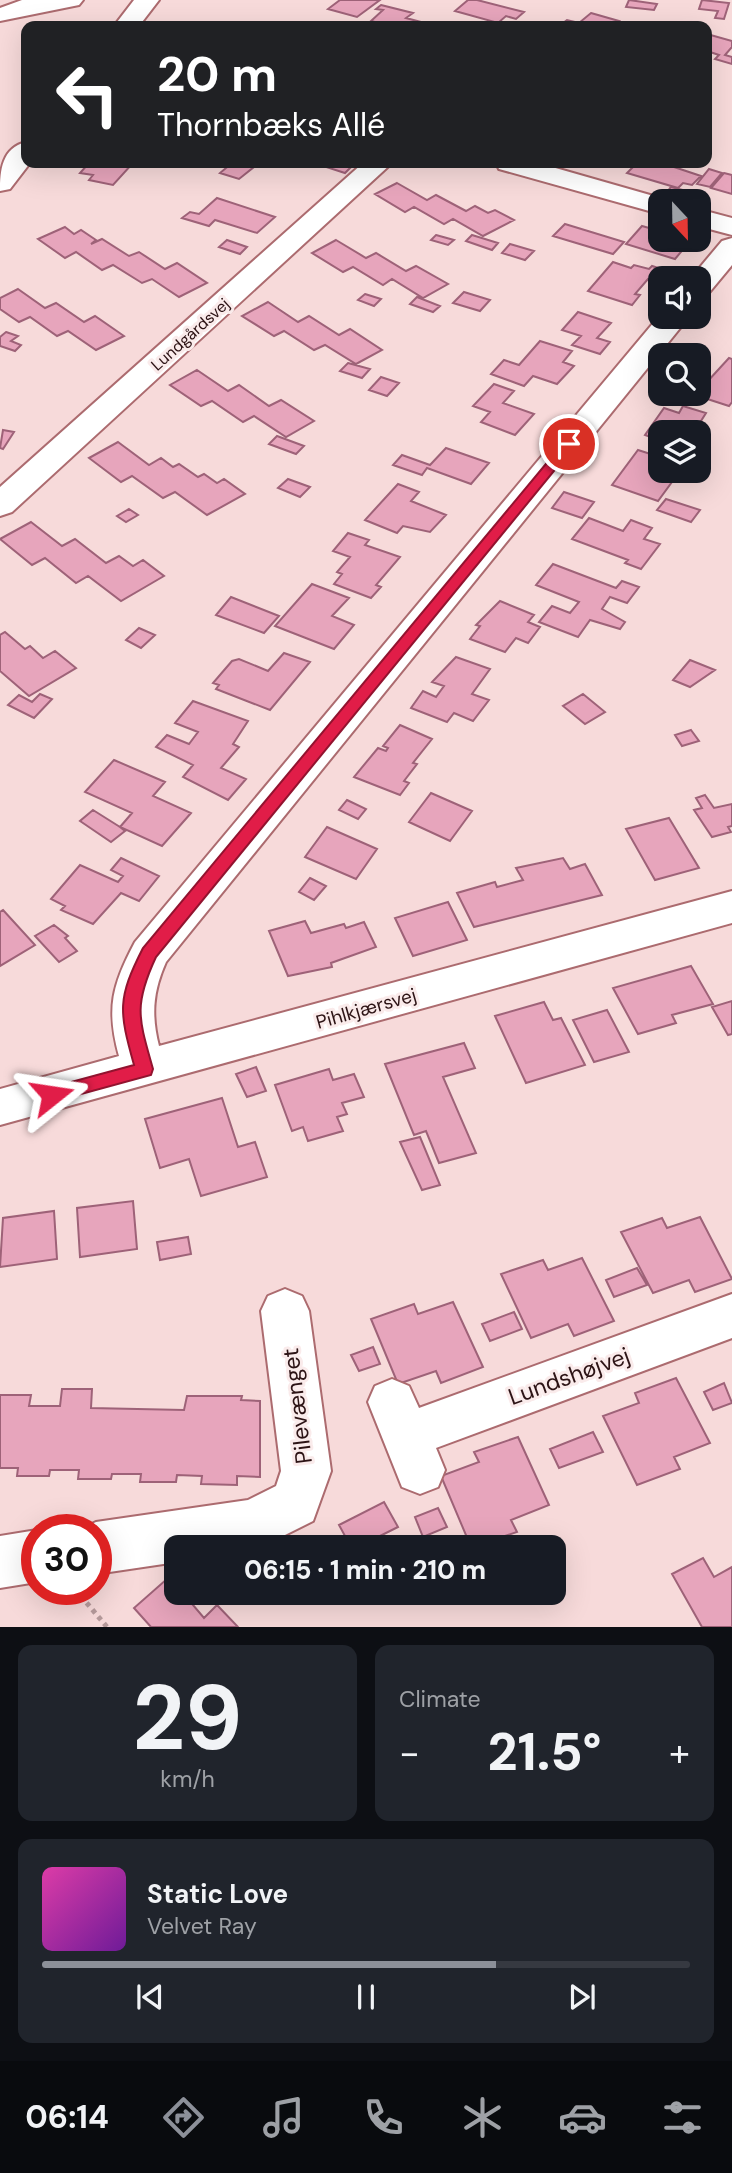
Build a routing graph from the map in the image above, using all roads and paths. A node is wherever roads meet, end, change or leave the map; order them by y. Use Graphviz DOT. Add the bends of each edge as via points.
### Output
graph roads {
  1 [pos="71,0"];
  2 [pos="147,0"];
  3 [pos="3,14"];
  4 [pos="26,21"];
  5 [pos="130,21"];
  6 [pos="21,156"];
  7 [pos="373,168"];
  8 [pos="530,168"];
  9 [pos="0,183"];
  10 [pos="648,202"];
  11 [pos="711,221"];
  12 [pos="732,227"];
  13 [pos="732,247"];
  14 [pos="711,272"];
  15 [pos="664,329"];
  16 [pos="0,505"];
  17 [pos="732,906"];
  18 [pos="145,1069"];
  19 [pos="0,1107"];
  20 [pos="285,1311"];
  21 [pos="732,1316"];
  22 [pos="406,1436"];
  23 [pos="112,1546"];
  24 [pos="21,1559"];
  25 [pos="0,1562"];
  26 [pos="88,1605"];
  27 [pos="107,1627"];
  1 -- 3 [label="street" via="23,4"];
  2 -- 5 [label="street"];
  3 -- 4 [label="street"];
  6 -- 9 [label="street"];
  7 -- 16 [label="street, Lundgårdsvej"];
  8 -- 10 [label="street"];
  11 -- 12 [label="street"];
  13 -- 14 [label="street"];
  15 -- 18 [label="street" via="149,953 132,989 130,1019"];
  17 -- 18 [label="street, Pihlkjærsvej"];
  18 -- 19 [label="street, Pihlkjærsvej"];
  20 -- 23 [label="street, Pilevænget" via="306,1471 295,1503 253,1525"];
  21 -- 22 [label="street, Lundshøjvej"];
  24 -- 25 [label="street"];
  26 -- 27 [label="path"];
}
